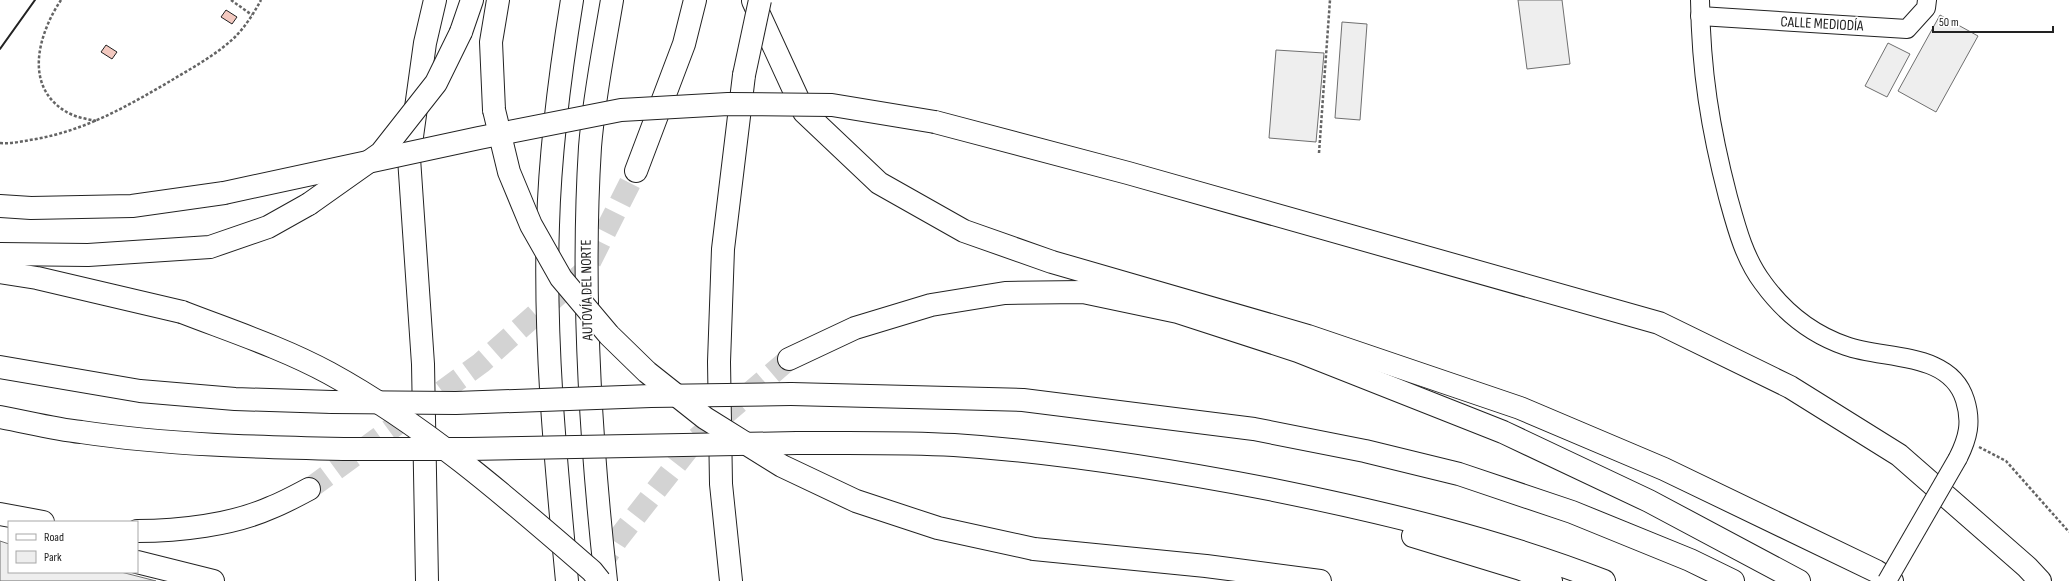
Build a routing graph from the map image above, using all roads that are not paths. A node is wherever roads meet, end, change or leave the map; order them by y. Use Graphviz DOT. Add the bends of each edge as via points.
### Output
graph roads {
  1 [pos="435,0"];
  2 [pos="472,0"];
  3 [pos="498,0"];
  4 [pos="572,0"];
  5 [pos="612,0"];
  6 [pos="695,0"];
  7 [pos="753,0"];
  8 [pos="760,0"];
  9 [pos="1927,0"];
  10 [pos="1700,8"];
  11 [pos="636,171"];
  12 [pos="0,206"];
  13 [pos="0,254"];
  14 [pos="0,272"];
  15 [pos="789,359"];
  16 [pos="0,367"];
  17 [pos="0,417"];
  18 [pos="309,489"];
  19 [pos="1338,503"];
  20 [pos="0,514"];
  21 [pos="38,521"];
  22 [pos="138,531"];
  23 [pos="138,562"];
  24 [pos="213,581"];
  25 [pos="427,581"];
  26 [pos="567,581"];
  27 [pos="600,581"];
  28 [pos="606,581"];
  29 [pos="731,581"];
  30 [pos="1320,581"];
  31 [pos="1551,581"];
  32 [pos="1604,581"];
  33 [pos="1733,581"];
  34 [pos="1799,581"];
  35 [pos="1887,581"];
  36 [pos="1892,581"];
  37 [pos="2040,581"];
  1 -- 25 [label="highway" via="425,43 409,158 423,364"];
  2 -- 13 [label="highway, bridge" via="461,32 436,83 381,153 309,204 268,227 210,247 88,255"];
  3 -- 30 [label="highway, bridge" via="491,42 494,110 508,172 531,225 561,278 609,335 647,372 705,418 782,466 856,501 938,528 1034,549 1206,566"];
  4 -- 26 [label="highway" via="562,62 548,225 549,339"];
  5 -- 28 [label="highway, AUTOVÍA DEL NORTE" via="590,145 587,230 587,342 599,520"];
  6 -- 11 [label="highway" via="684,44"];
  7 -- 36 [label="highway" via="804,112 879,183 964,231 1052,262 1308,336 1520,408 1664,470"];
  8 -- 29 [label="highway, bridge" via="744,75 723,248 719,362 721,484"];
  9 -- 10 [label="street, CALLE MEDIODÍA" via="1926,8 1907,29"];
  10 -- 35 [label="street, bridge" via="1701,50 1707,105 1718,159 1736,225 1747,255 1762,282 1799,322 1818,334 1846,346 1938,367 1952,378 1963,393 1970,425 1967,440"];
  12 -- 37 [label="highway, bridge" via="132,206 224,192 621,110 728,104 832,105 935,122 1143,177 1658,323 1790,387 1898,455"];
  14 -- 27 [label="highway, bridge" via="37,278 182,312 257,340 329,373 417,428 483,478 592,571"];
  15 -- 34 [label="highway" via="855,328 930,305 1004,293 1083,292 1178,312 1298,351 1503,432 1649,501"];
  16 -- 33 [label="highway, bridge" via="140,390 234,399 456,403 791,394 1023,400 1254,429 1365,451 1459,474 1572,512 1690,560"];
  17 -- 19 [label="highway, bridge" via="80,432 226,446 468,449 797,443 953,445 1072,456 1207,477"];
  18 -- 22 [label="highway" via="269,509 216,524"];
  19 -- 31 [label="highway" via="1362,520 1521,569"];
  19 -- 32 [label="highway" via="1461,534 1552,561"];
  20 -- 21 [label="highway"];
  23 -- 24 [label="highway"];
}
